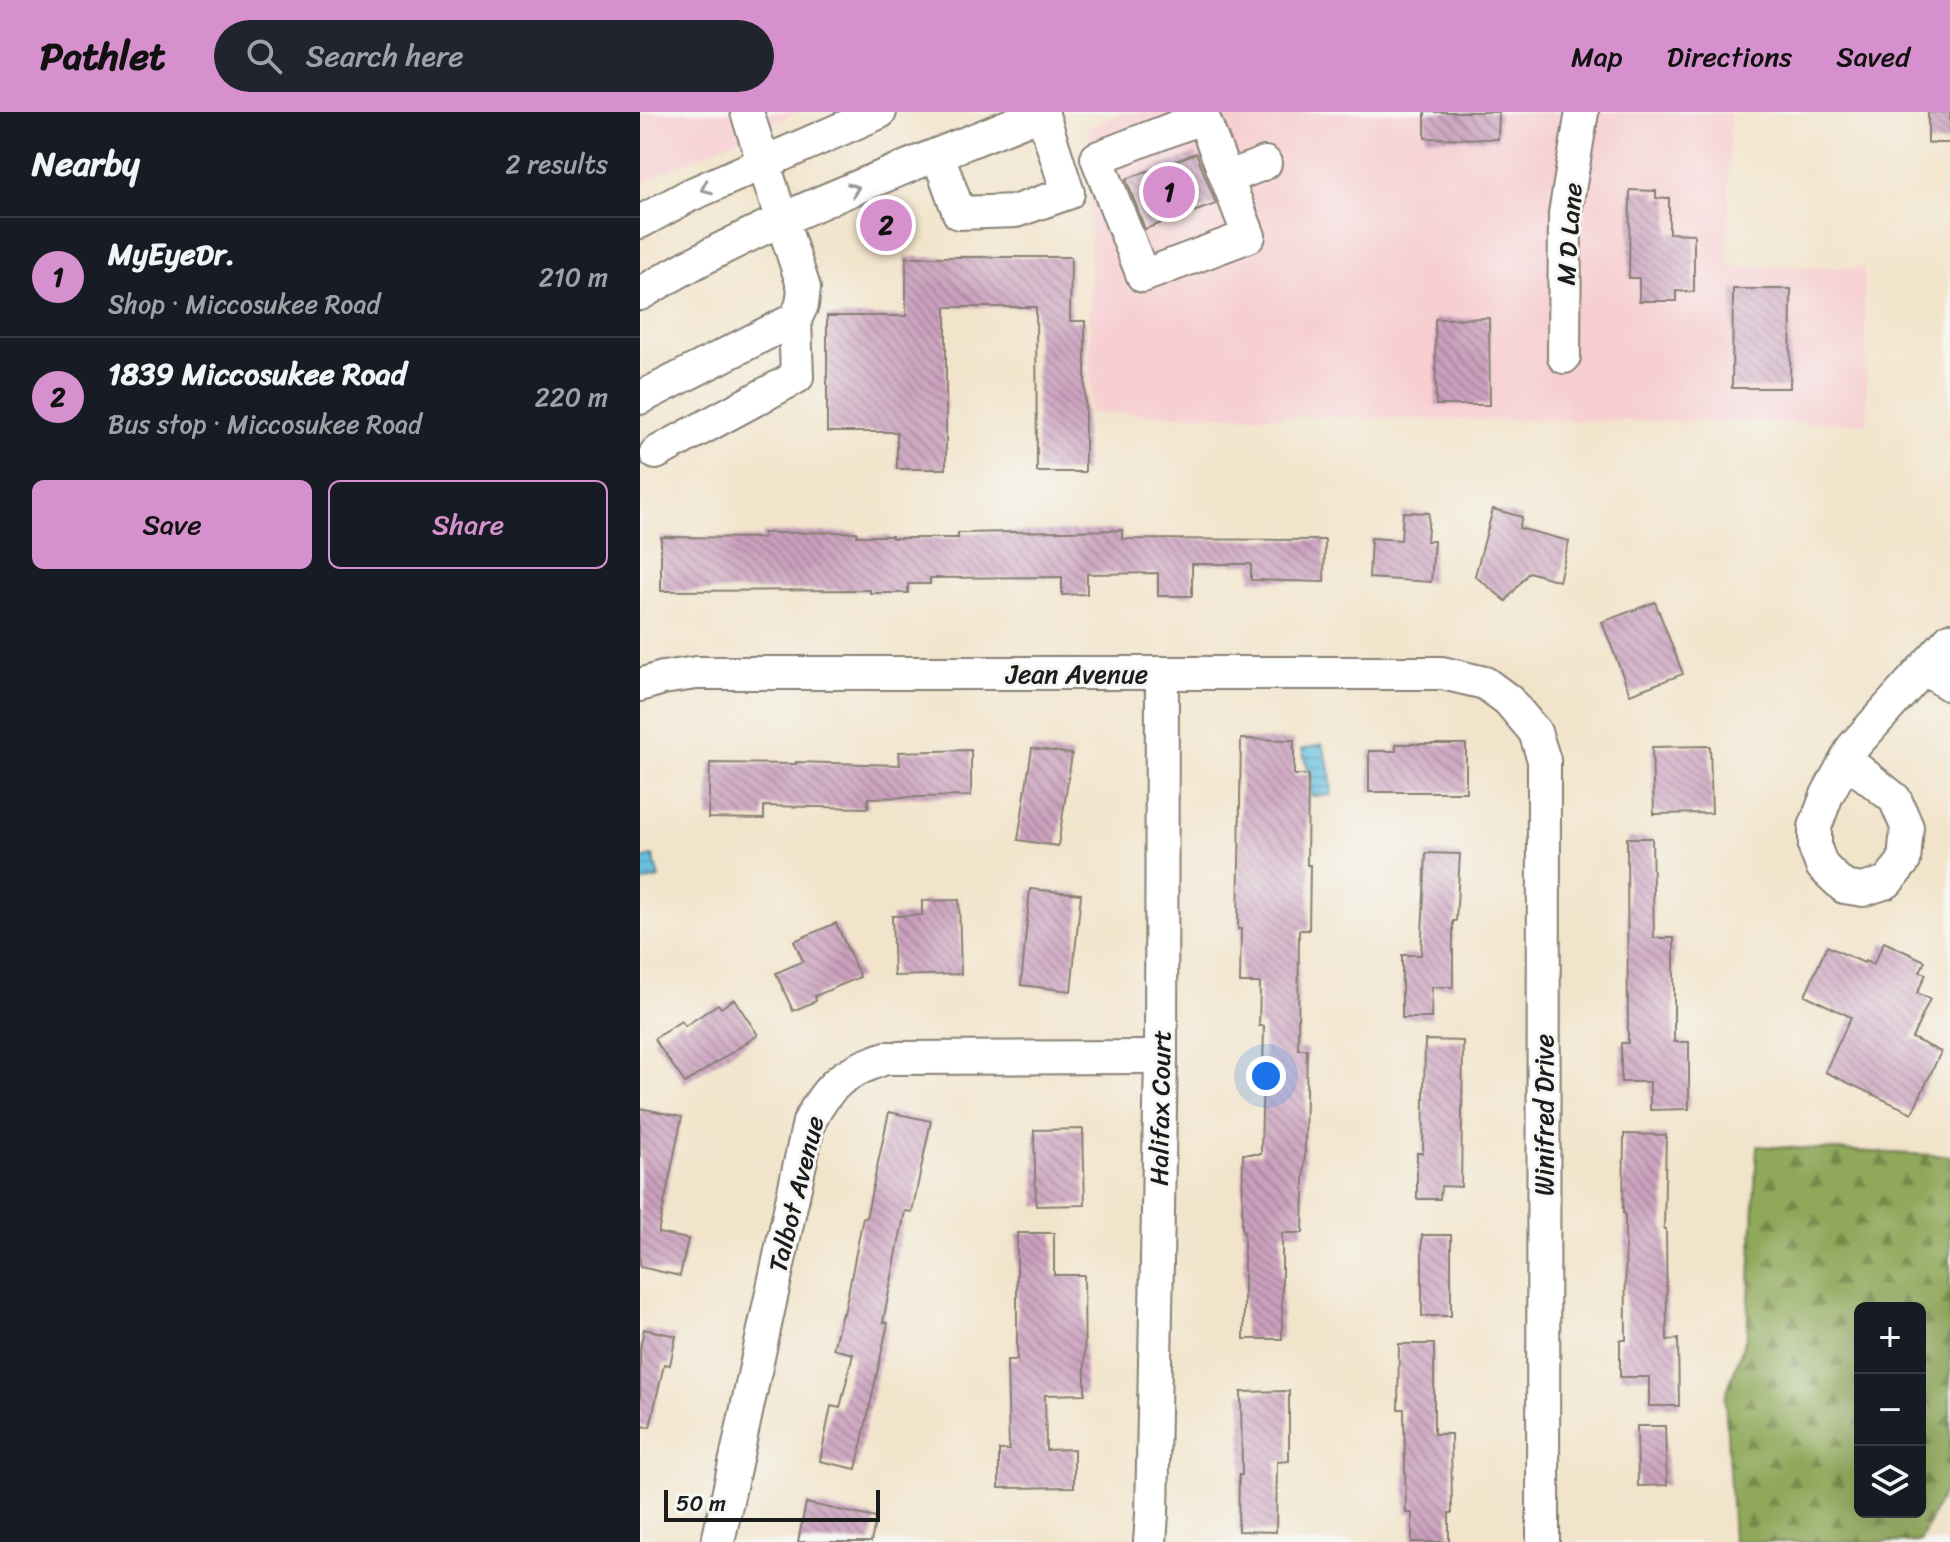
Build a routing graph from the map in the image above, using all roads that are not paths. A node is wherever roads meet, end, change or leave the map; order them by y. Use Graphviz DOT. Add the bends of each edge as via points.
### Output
graph roads {
  1 [pos="747,112"];
  2 [pos="880,112"];
  3 [pos="1043,112"];
  4 [pos="1582,112"];
  5 [pos="1190,117"];
  6 [pos="938,155"];
  7 [pos="762,162"];
  8 [pos="1265,163"];
  9 [pos="1227,178"];
  10 [pos="782,221"];
  11 [pos="640,222"];
  12 [pos="640,294"];
  13 [pos="795,319"];
  14 [pos="1564,357"];
  15 [pos="640,398"];
  16 [pos="656,453"];
  17 [pos="1950,639"];
  18 [pos="1162,674"];
  19 [pos="1937,676"];
  20 [pos="640,685"];
  21 [pos="1508,700"];
  22 [pos="1846,760"];
  23 [pos="1161,1057"];
  24 [pos="718,1542"];
  25 [pos="1150,1542"];
  26 [pos="1543,1542"];
  1 -- 7 [label="street"];
  2 -- 7 [label="street"];
  3 -- 6 [label="street"];
  3 -- 6 [label="street" via="1068,193 1016,211 959,213"];
  4 -- 14 [label="street, M D Lane" via="1565,214"];
  5 -- 9 [label="street" via="1203,117"];
  5 -- 9 [label="street" via="1097,158 1143,276 1249,236"];
  10 -- 6 [label="street, one-way"];
  7 -- 10 [label="street"];
  7 -- 11 [label="street, one-way"];
  8 -- 9 [label="street"];
  10 -- 12 [label="street"];
  10 -- 13 [label="street" via="804,288"];
  13 -- 15 [label="street"];
  13 -- 16 [label="street" via="797,377"];
  17 -- 19 [label="street"];
  18 -- 20 [label="street, Jean Avenue" via="696,673"];
  18 -- 21 [label="street, Jean Avenue" via="1442,673 1485,683"];
  18 -- 23 [label="street, Halifax Court"];
  19 -- 22 [label="street" via="1853,747"];
  21 -- 26 [label="street, Winifred Drive" via="1535,732 1544,760"];
  23 -- 24 [label="street, Talbot Avenue" via="886,1058 838,1080 809,1122"];
  23 -- 25 [label="street, Halifax Court"];
}
